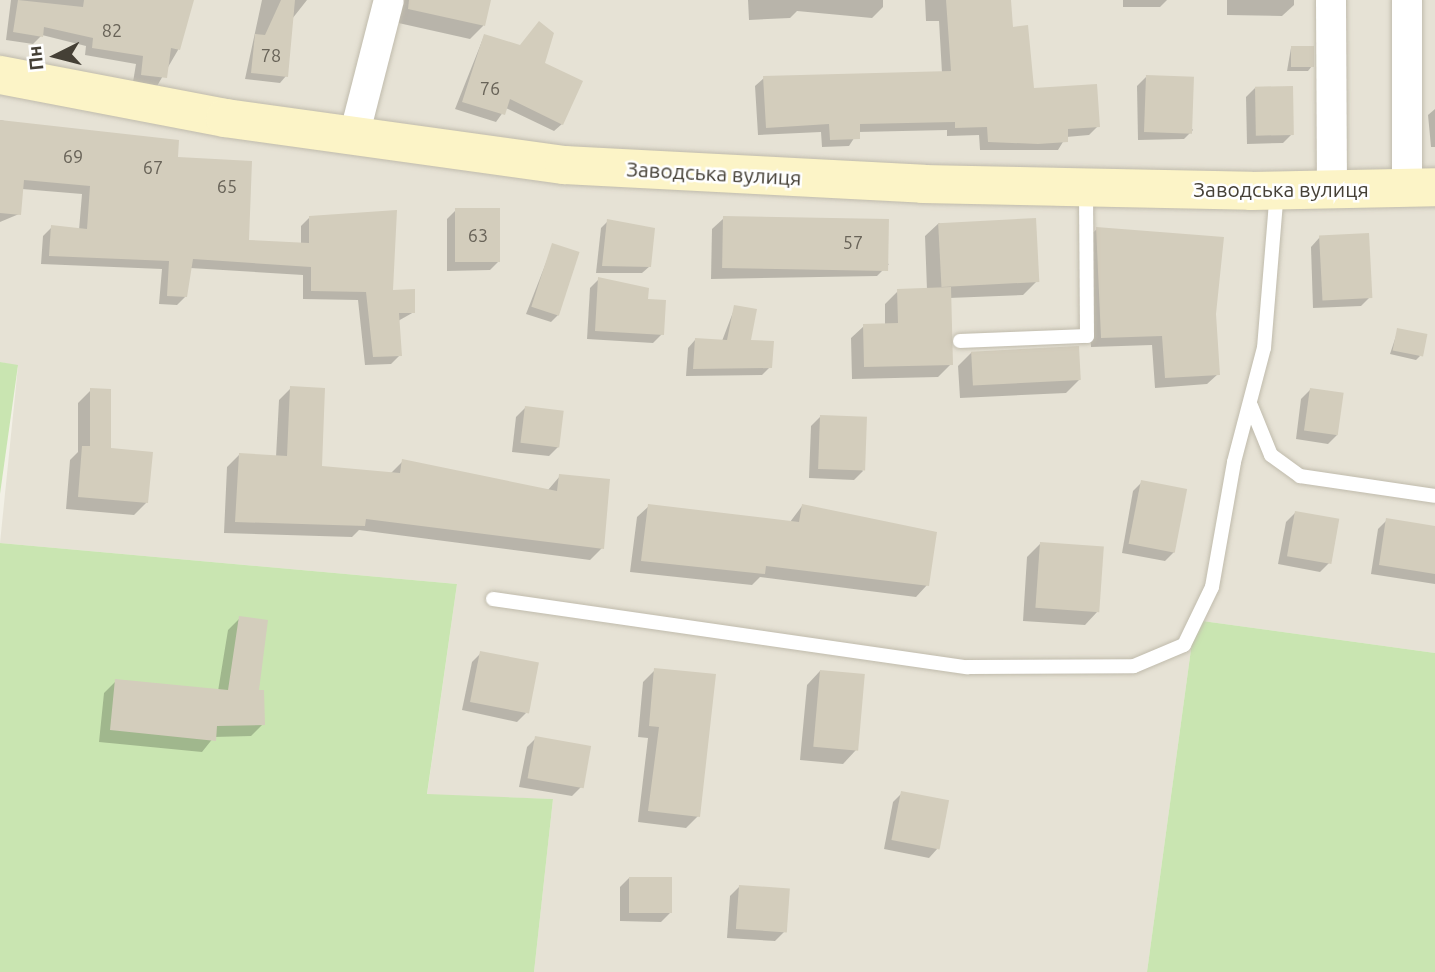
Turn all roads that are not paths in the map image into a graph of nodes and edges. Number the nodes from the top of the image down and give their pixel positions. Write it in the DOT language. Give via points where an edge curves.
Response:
graph roads {
  1 [pos="389,0"];
  2 [pos="1331,0"];
  3 [pos="1407,0"];
  4 [pos="0,75"];
  5 [pos="354,136"];
  6 [pos="1421,187"];
  7 [pos="1086,188"];
  8 [pos="1277,191"];
  9 [pos="1332,191"];
  10 [pos="960,341"];
  11 [pos="1252,388"];
  12 [pos="1435,496"];
  13 [pos="493,599"];
  1 -- 5 [label="street"];
  2 -- 9 [label="street"];
  3 -- 6 [label="street"];
  4 -- 5 [label="main road, Заводська вулиця"];
  5 -- 7 [label="main road, Заводська вулиця" via="564,165"];
  6 -- 9 [label="main road, Заводська вулиця"];
  7 -- 8 [label="main road, Заводська вулиця"];
  7 -- 10 [label="lane" via="1087,336"];
  8 -- 9 [label="main road, Заводська вулиця"];
  8 -- 11 [label="lane" via="1264,348"];
  11 -- 12 [label="lane" via="1255,428 1271,455 1300,476"];
  11 -- 13 [label="lane" via="1212,587 1184,645 1134,666 967,667"];
}
